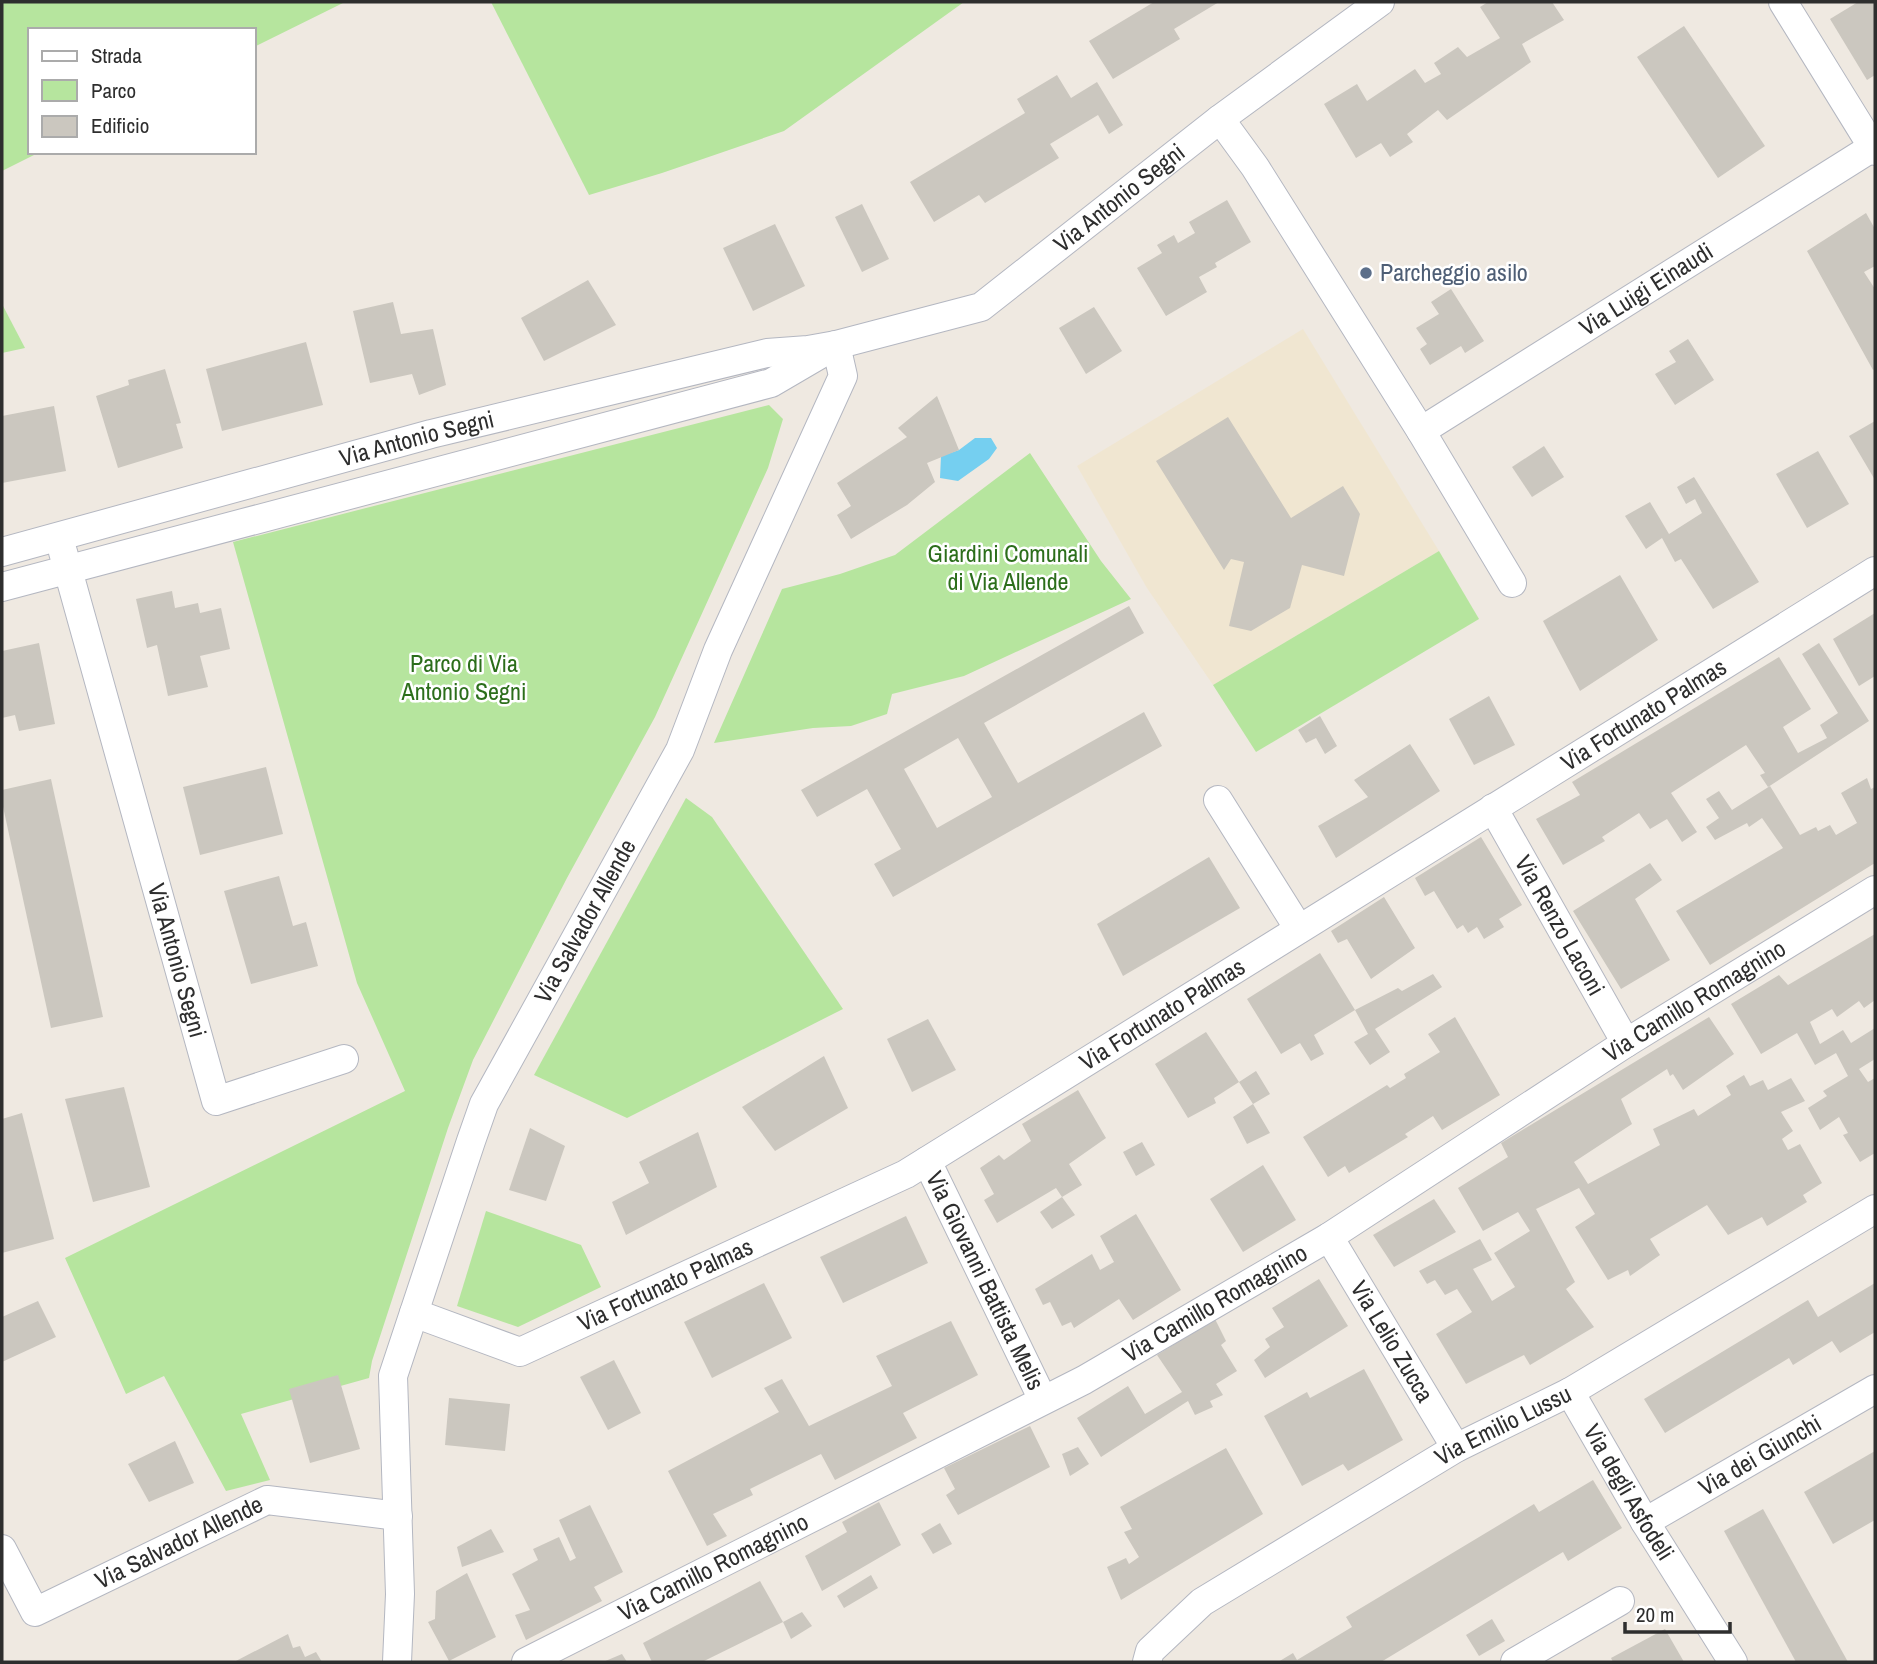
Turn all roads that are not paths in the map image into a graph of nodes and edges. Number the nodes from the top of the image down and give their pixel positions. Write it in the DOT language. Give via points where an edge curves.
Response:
graph roads {
  1 [pos="1380,2"];
  2 [pos="1783,2"];
  3 [pos="1220,119"];
  4 [pos="1874,149"];
  5 [pos="836,345"];
  6 [pos="1421,431"];
  7 [pos="59,536"];
  8 [pos="2,552"];
  9 [pos="67,570"];
  10 [pos="1875,571"];
  11 [pos="1512,583"];
  12 [pos="2,587"];
  13 [pos="1218,800"];
  14 [pos="1493,808"];
  15 [pos="1875,890"];
  16 [pos="1299,929"];
  17 [pos="1626,1043"];
  18 [pos="344,1059"];
  19 [pos="927,1161"];
  20 [pos="1875,1209"];
  21 [pos="1329,1237"];
  22 [pos="414,1313"];
  23 [pos="1875,1389"];
  24 [pos="1570,1392"];
  25 [pos="1043,1400"];
  26 [pos="1455,1448"];
  27 [pos="398,1516"];
  28 [pos="1645,1522"];
  29 [pos="2,1549"];
  30 [pos="1620,1601"];
  31 [pos="397,1662"];
  32 [pos="526,1662"];
  33 [pos="1147,1662"];
  34 [pos="1515,1662"];
  35 [pos="1733,1662"];
  1 -- 3 [label="street, Via Antonio Segni"];
  2 -- 4 [label="street"];
  3 -- 5 [label="street, Via Antonio Segni" via="981,307"];
  3 -- 6 [label="street"];
  4 -- 6 [label="street, Via Luigi Einaudi"];
  5 -- 7 [label="street, Via Antonio Segni" via="767,353 458,428"];
  5 -- 9 [label="street, Via Antonio Segni" via="771,383"];
  5 -- 22 [label="street, Via Salvador Allende" via="843,376 719,650 680,750 484,1104"];
  6 -- 11 [label="street"];
  7 -- 8 [label="street, Via Antonio Segni"];
  7 -- 9 [label="street"];
  9 -- 12 [label="street, Via Antonio Segni"];
  9 -- 18 [label="street, Via Antonio Segni" via="216,1101"];
  10 -- 14 [label="street, Via Fortunato Palmas"];
  13 -- 16 [label="street"];
  14 -- 16 [label="street, Via Fortunato Palmas"];
  14 -- 17 [label="street, Via Renzo Laconi"];
  15 -- 17 [label="street, Via Camillo Romagnino"];
  16 -- 19 [label="street, Via Fortunato Palmas"];
  17 -- 21 [label="street, Via Camillo Romagnino"];
  19 -- 22 [label="street, Via Fortunato Palmas" via="520,1352"];
  19 -- 25 [label="street, Via Giovanni Battista Melis"];
  20 -- 24 [label="street, Via Emilio Lussu"];
  21 -- 25 [label="street, Via Camillo Romagnino"];
  21 -- 26 [label="street, Via Lelio Zucca"];
  22 -- 27 [label="street, Via Salvador Allende" via="393,1376"];
  23 -- 28 [label="street, Via dei Giunchi"];
  24 -- 26 [label="street, Via Emilio Lussu"];
  24 -- 28 [label="street, Via degli Asfodeli"];
  25 -- 32 [label="street, Via Camillo Romagnino"];
  26 -- 33 [label="street, Via Emilio Lussu" via="1202,1602 1150,1651"];
  27 -- 29 [label="street, Via Salvador Allende" via="267,1500 35,1612"];
  27 -- 31 [label="street, Via Salvador Allende"];
  28 -- 35 [label="street, Via degli Asfodeli"];
  30 -- 34 [label="street"];
}
